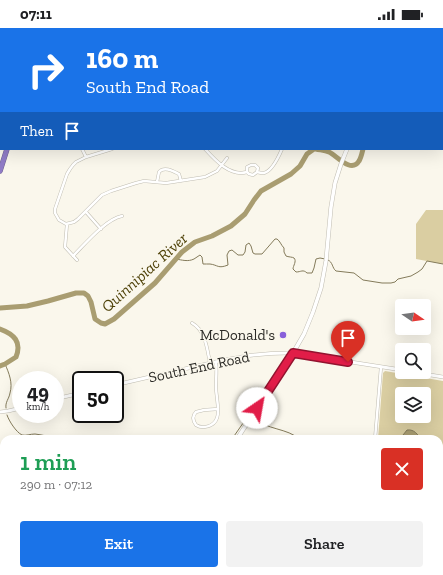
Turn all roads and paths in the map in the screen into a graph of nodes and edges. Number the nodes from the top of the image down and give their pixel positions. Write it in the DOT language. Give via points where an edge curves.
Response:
graph roads {
  1 [pos="8,150"];
  2 [pos="82,150"];
  3 [pos="109,150"];
  4 [pos="206,150"];
  5 [pos="281,150"];
  6 [pos="347,150"];
  7 [pos="86,157"];
  8 [pos="227,158"];
  9 [pos="222,165"];
  10 [pos="0,171"];
  11 [pos="247,172"];
  12 [pos="258,172"];
  13 [pos="181,181"];
  14 [pos="157,182"];
  15 [pos="86,212"];
  16 [pos="122,216"];
  17 [pos="67,224"];
  18 [pos="101,229"];
  19 [pos="73,256"];
  20 [pos="77,260"];
  21 [pos="192,323"];
  22 [pos="293,353"];
  23 [pos="216,362"];
  24 [pos="210,363"];
  25 [pos="380,367"];
  26 [pos="395,369"];
  27 [pos="431,375"];
  28 [pos="443,377"];
  29 [pos="124,383"];
  30 [pos="12,410"];
  31 [pos="218,410"];
  32 [pos="0,412"];
  33 [pos="240,435"];
  34 [pos="375,435"];
  1 -- 10 [label="highway"];
  2 -- 7 [label="street"];
  3 -- 7 [label="street"];
  4 -- 9 [label="street"];
  5 -- 12 [label="street" via="269,170 264,173"];
  6 -- 22 [label="main road" via="332,197 321,288 304,334"];
  7 -- 17 [label="street" via="70,169 57,204 57,217"];
  8 -- 9 [label="street"];
  9 -- 11 [label="street" via="232,172"];
  9 -- 13 [label="street" via="210,175"];
  11 -- 12 [label="street" via="251,175"];
  11 -- 12 [label="street" via="253,164 258,168"];
  13 -- 14 [label="street"];
  13 -- 14 [label="street" via="179,174 162,169"];
  14 -- 15 [label="street" via="144,181 111,191 102,195"];
  15 -- 17 [label="street" via="74,222"];
  15 -- 18 [label="street"];
  16 -- 18 [label="street" via="108,222"];
  17 -- 19 [label="street" via="65,246"];
  18 -- 19 [label="street"];
  19 -- 20 [label="street"];
  21 -- 24 [label="street" via="199,328 205,338"];
  22 -- 23 [label="street, South End Road" via="247,356"];
  22 -- 25 [label="street, South End Road"];
  22 -- 33 [label="main road"];
  23 -- 24 [label="street, South End Road"];
  23 -- 31 [label="street"];
  24 -- 29 [label="street, South End Road"];
  25 -- 26 [label="street, South End Road"];
  25 -- 34 [label="street"];
  27 -- 28 [label="street"];
  30 -- 32 [label="street"];
  31 -- 31 [label="street" via="213,424 204,427 196,425 196,412"];
}
